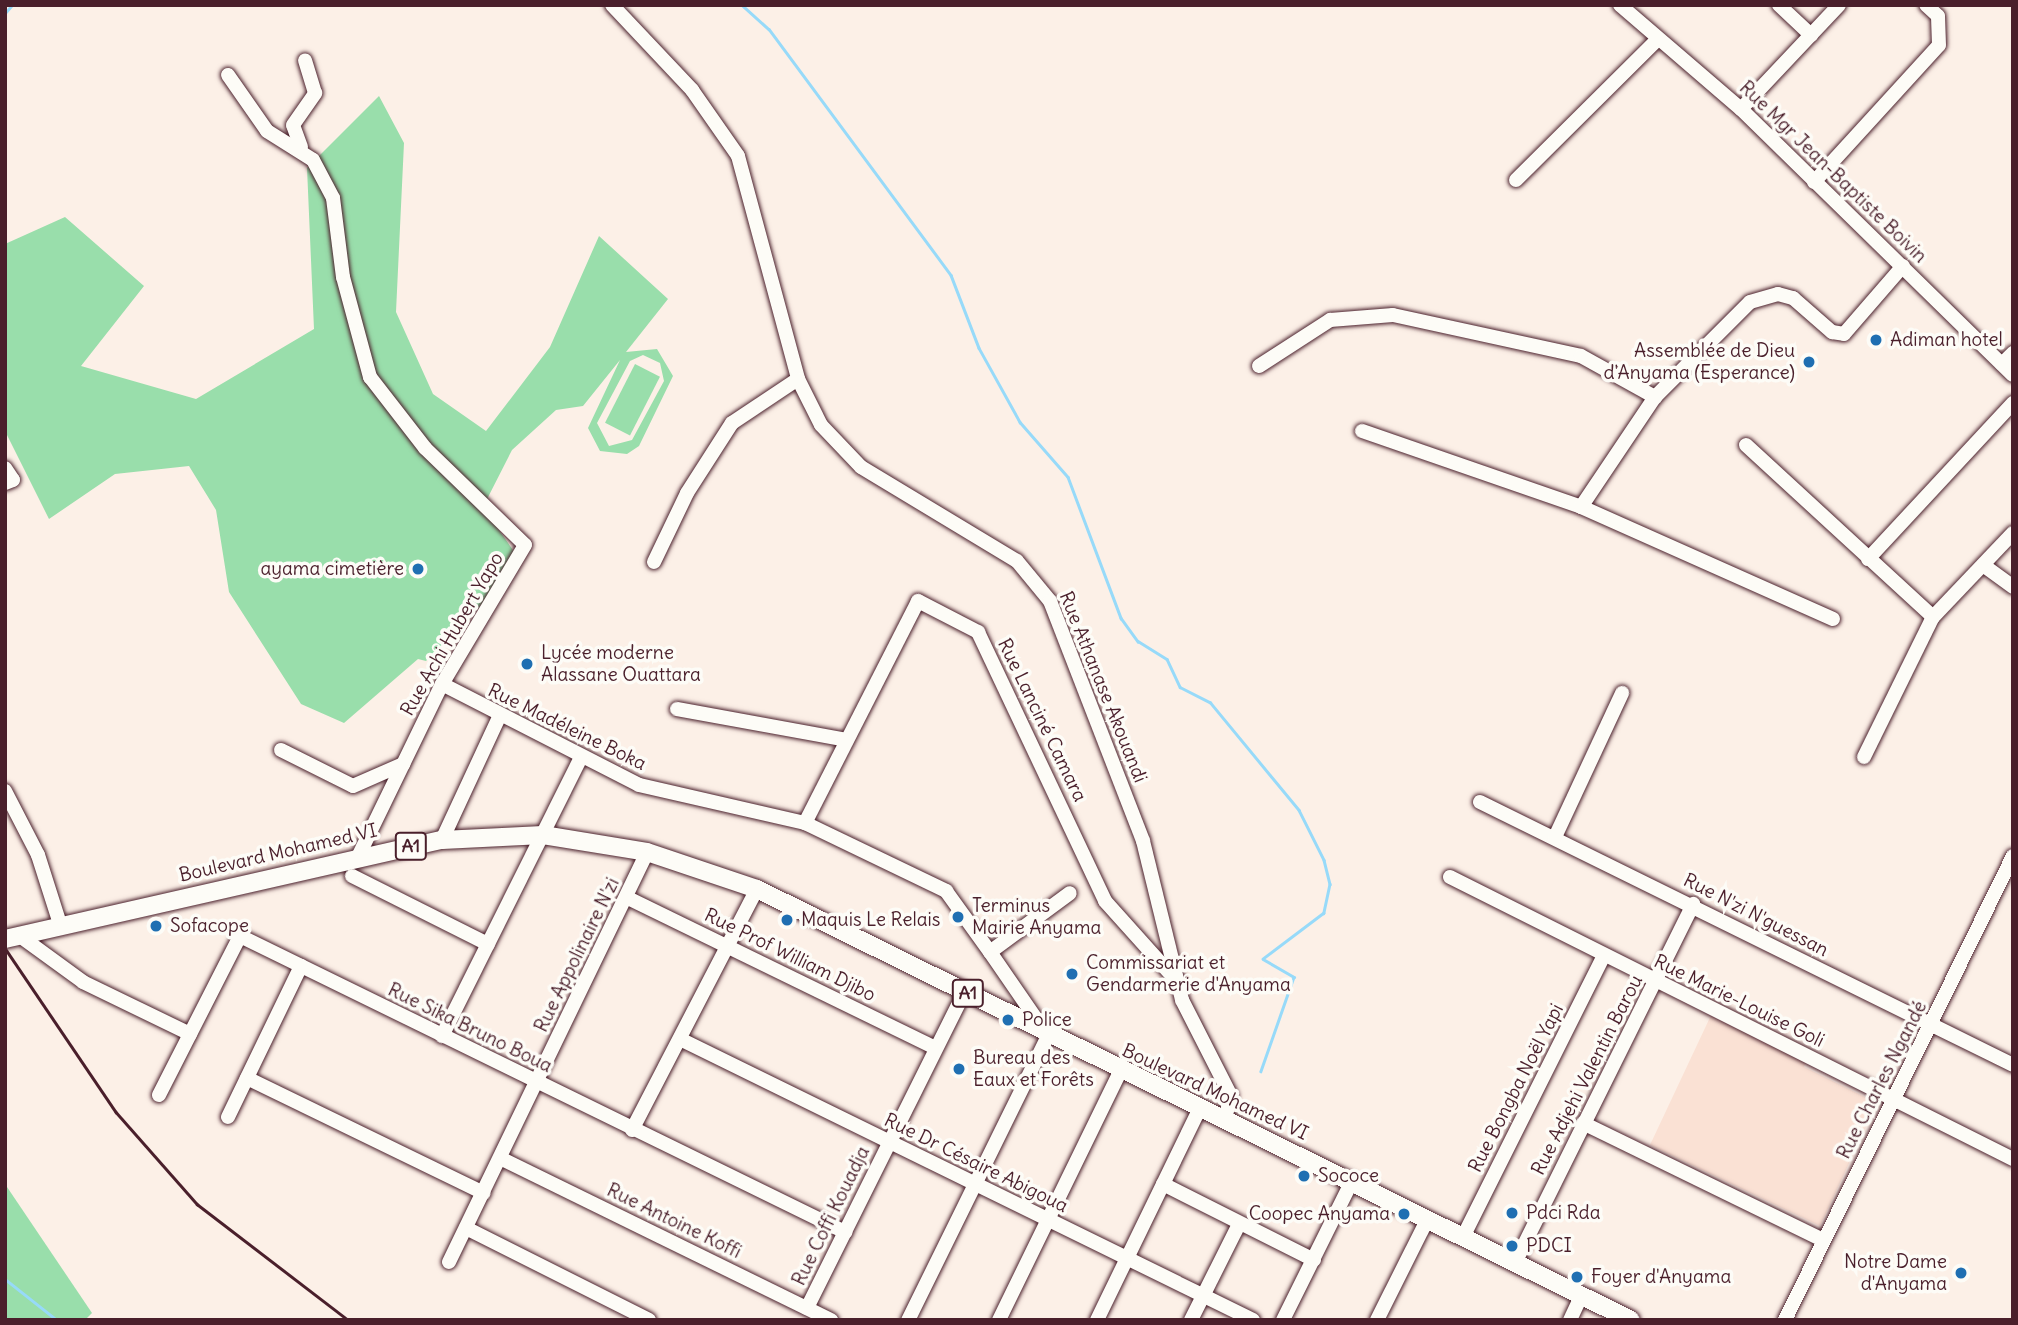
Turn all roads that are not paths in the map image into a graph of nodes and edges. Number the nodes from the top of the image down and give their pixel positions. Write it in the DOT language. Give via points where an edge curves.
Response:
graph roads {
  1 [pos="612,5"];
  2 [pos="1619,5"];
  3 [pos="1779,5"];
  4 [pos="1839,5"];
  5 [pos="1926,5"];
  6 [pos="1811,35"];
  7 [pos="1658,39"];
  8 [pos="305,60"];
  9 [pos="228,75"];
  10 [pos="1741,109"];
  11 [pos="301,147"];
  12 [pos="1516,180"];
  13 [pos="1814,182"];
  14 [pos="1903,266"];
  15 [pos="2013,353"];
  16 [pos="1259,366"];
  17 [pos="2007,370"];
  18 [pos="798,379"];
  19 [pos="1654,397"];
  20 [pos="2013,403"];
  21 [pos="1362,431"];
  22 [pos="1746,445"];
  23 [pos="5,468"];
  24 [pos="5,484"];
  25 [pos="1581,507"];
  26 [pos="2013,533"];
  27 [pos="1868,559"];
  28 [pos="654,562"];
  29 [pos="1983,565"];
  30 [pos="2013,587"];
  31 [pos="1933,617"];
  32 [pos="1833,620"];
  33 [pos="442,684"];
  34 [pos="1622,693"];
  35 [pos="677,709"];
  36 [pos="499,717"];
  37 [pos="842,739"];
  38 [pos="281,750"];
  39 [pos="581,757"];
  40 [pos="1864,757"];
  41 [pos="403,764"];
  42 [pos="5,791"];
  43 [pos="1480,802"];
  44 [pos="805,823"];
  45 [pos="543,835"];
  46 [pos="1555,837"];
  47 [pos="442,839"];
  48 [pos="647,852"];
  49 [pos="359,855"];
  50 [pos="2013,856"];
  51 [pos="352,876"];
  52 [pos="1450,877"];
  53 [pos="757,889"];
  54 [pos="1070,893"];
  55 [pos="628,898"];
  56 [pos="1693,904"];
  57 [pos="60,924"];
  58 [pos="13,938"];
  59 [pos="488,944"];
  60 [pos="728,946"];
  61 [pos="990,952"];
  62 [pos="1604,956"];
  63 [pos="301,966"];
  64 [pos="1177,981"];
  65 [pos="1655,982"];
  66 [pos="965,991"];
  67 [pos="1931,1025"];
  68 [pos="190,1034"];
  69 [pos="442,1036"];
  70 [pos="1048,1036"];
  71 [pos="682,1040"];
  72 [pos="935,1048"];
  73 [pos="2013,1066"];
  74 [pos="1121,1070"];
  75 [pos="247,1078"];
  76 [pos="537,1081"];
  77 [pos="159,1095"];
  78 [pos="1892,1100"];
  79 [pos="1200,1108"];
  80 [pos="228,1116"];
  81 [pos="1225,1118"];
  82 [pos="1583,1123"];
  83 [pos="632,1130"];
  84 [pos="889,1142"];
  85 [pos="500,1158"];
  86 [pos="2013,1159"];
  87 [pos="1352,1181"];
  88 [pos="1163,1184"];
  89 [pos="976,1186"];
  90 [pos="484,1193"];
  91 [pos="1047,1220"];
  92 [pos="1427,1220"];
  93 [pos="1239,1224"];
  94 [pos="466,1228"];
  95 [pos="845,1232"];
  96 [pos="1463,1237"];
  97 [pos="1823,1241"];
  98 [pos="1127,1258"];
  99 [pos="1314,1260"];
  100 [pos="449,1262"];
  101 [pos="1515,1263"];
  102 [pos="1203,1296"];
  103 [pos="1581,1296"];
  104 [pos="807,1308"];
  105 [pos="649,1320"];
  106 [pos="831,1320"];
  107 [pos="908,1320"];
  108 [pos="999,1320"];
  109 [pos="1097,1320"];
  110 [pos="1191,1320"];
  111 [pos="1253,1320"];
  112 [pos="1283,1320"];
  113 [pos="1377,1320"];
  114 [pos="1570,1320"];
  115 [pos="1631,1320"];
  116 [pos="1785,1320"];
  1 -- 18 [label="street, Rue Athanase Akouandi" via="692,90 738,156"];
  2 -- 7 [label="street, Rue Mgr Jean-Baptiste Boivin"];
  3 -- 6 [label="street"];
  4 -- 6 [label="street"];
  5 -- 13 [label="street" via="1938,16 1939,45"];
  6 -- 10 [label="street"];
  7 -- 10 [label="street, Rue Mgr Jean-Baptiste Boivin"];
  7 -- 12 [label="street"];
  8 -- 11 [label="street" via="315,93 293,125"];
  9 -- 11 [label="street" via="267,131"];
  10 -- 13 [label="street, Rue Mgr Jean-Baptiste Boivin"];
  11 -- 33 [label="street, Rue Achi Hubert Yapo" via="333,198 343,277 370,377 425,448 525,545"];
  13 -- 14 [label="street, Rue Mgr Jean-Baptiste Boivin"];
  14 -- 17 [label="street, Rue Mgr Jean-Baptiste Boivin"];
  14 -- 19 [label="street" via="1844,334 1832,332 1793,298 1778,294 1750,302"];
  15 -- 17 [label="street"];
  16 -- 19 [label="street" via="1330,320 1393,315 1581,356"];
  18 -- 28 [label="street" via="732,423 687,493"];
  18 -- 64 [label="street, Rue Athanase Akouandi" via="821,425 862,467 989,540 1043,591 1143,841"];
  19 -- 25 [label="street"];
  20 -- 27 [label="street"];
  21 -- 25 [label="street"];
  22 -- 27 [label="street"];
  23 -- 24 [label="street" via="13,480"];
  25 -- 32 [label="street"];
  26 -- 29 [label="street"];
  27 -- 31 [label="street"];
  29 -- 30 [label="street"];
  29 -- 31 [label="street"];
  31 -- 40 [label="street"];
  33 -- 36 [label="street, Rue Madéleine Boka"];
  33 -- 41 [label="street, Rue Achi Hubert Yapo"];
  34 -- 46 [label="street"];
  35 -- 37 [label="street"];
  36 -- 39 [label="street, Rue Madéleine Boka"];
  36 -- 47 [label="street"];
  37 -- 44 [label="street, Rue Lanciné Camara"];
  37 -- 64 [label="street, Rue Lanciné Camara" via="918,601 978,632 1105,901"];
  38 -- 41 [label="street" via="353,786"];
  39 -- 44 [label="street, Rue Madéleine Boka" via="639,785"];
  39 -- 45 [label="street"];
  41 -- 49 [label="street, Rue Achi Hubert Yapo"];
  42 -- 57 [label="street" via="38,855"];
  43 -- 46 [label="street, Rue N'zi N'guessan"];
  44 -- 61 [label="street, Rue Madéleine Boka" via="946,891"];
  45 -- 47 [label="main road, Boulevard Mohamed VI / A1"];
  45 -- 48 [label="main road, Boulevard Mohamed VI / A1"];
  45 -- 59 [label="street"];
  46 -- 56 [label="street, Rue N'zi N'guessan"];
  47 -- 49 [label="main road, Boulevard Mohamed VI / A1"];
  48 -- 53 [label="main road, Boulevard Mohamed VI / A1"];
  48 -- 55 [label="street, Rue Appolinaire N'zi"];
  49 -- 57 [label="main road, Boulevard Mohamed VI / A1"];
  50 -- 67 [label="street, Rue Charles Ngandé"];
  51 -- 59 [label="street"];
  52 -- 62 [label="street, Rue Marie-Louise Goli"];
  53 -- 60 [label="street"];
  53 -- 66 [label="main road, Boulevard Mohamed VI / A1"];
  54 -- 61 [label="street"];
  55 -- 60 [label="street, Rue Prof William Djibo"];
  55 -- 76 [label="street, Rue Appolinaire N'zi"];
  56 -- 65 [label="street, Rue Adjehi Valentin Barou"];
  56 -- 67 [label="street, Rue N'zi N'guessan"];
  57 -- 58 [label="main road, Boulevard Mohamed VI / A1"];
  58 -- 68 [label="street" via="83,982"];
  59 -- 69 [label="street"];
  60 -- 71 [label="street"];
  60 -- 72 [label="street, Rue Prof William Djibo"];
  61 -- 70 [label="street, Rue Madéleine Boka"];
  62 -- 65 [label="street, Rue Marie-Louise Goli"];
  62 -- 96 [label="street, Rue Bongba Noël Yapi"];
  63 -- 68 [label="street, Rue Sika Bruno Boua" via="240,936"];
  63 -- 69 [label="street, Rue Sika Bruno Boua"];
  63 -- 75 [label="street"];
  64 -- 81 [label="street, Rue Athanase Akouandi" via="1231,1096"];
  65 -- 78 [label="street, Rue Marie-Louise Goli"];
  65 -- 82 [label="street, Rue Adjehi Valentin Barou"];
  66 -- 70 [label="main road, Boulevard Mohamed VI / A1"];
  66 -- 72 [label="street, Rue Coffi Kouadja"];
  67 -- 73 [label="street, Rue N'zi N'guessan"];
  67 -- 78 [label="street, Rue Charles Ngandé"];
  68 -- 77 [label="street, Rue Sika Bruno Boua"];
  69 -- 76 [label="street, Rue Sika Bruno Boua"];
  70 -- 74 [label="main road, Boulevard Mohamed VI / A1"];
  70 -- 89 [label="street"];
  71 -- 83 [label="street"];
  71 -- 84 [label="street, Rue Dr Césaire Abigoua"];
  72 -- 84 [label="street, Rue Coffi Kouadja"];
  74 -- 79 [label="main road, Boulevard Mohamed VI / A1"];
  74 -- 91 [label="street"];
  75 -- 80 [label="street"];
  75 -- 90 [label="street"];
  76 -- 83 [label="street, Rue Sika Bruno Boua"];
  76 -- 85 [label="street, Rue Appolinaire N'zi"];
  78 -- 86 [label="street, Rue Marie-Louise Goli"];
  78 -- 97 [label="street, Rue Charles Ngandé"];
  79 -- 81 [label="main road, Boulevard Mohamed VI / A1"];
  79 -- 88 [label="street"];
  81 -- 87 [label="main road, Boulevard Mohamed VI / A1"];
  82 -- 97 [label="street"];
  82 -- 101 [label="street, Rue Adjehi Valentin Barou"];
  83 -- 95 [label="street, Rue Sika Bruno Boua"];
  84 -- 89 [label="street, Rue Dr Césaire Abigoua"];
  84 -- 95 [label="street, Rue Coffi Kouadja"];
  85 -- 90 [label="street, Rue Appolinaire N'zi"];
  85 -- 104 [label="street, Rue Antoine Koffi"];
  87 -- 92 [label="main road, Boulevard Mohamed VI / A1"];
  87 -- 99 [label="street"];
  88 -- 93 [label="street"];
  88 -- 98 [label="street"];
  89 -- 91 [label="street, Rue Dr Césaire Abigoua"];
  89 -- 107 [label="street"];
  90 -- 94 [label="street, Rue Appolinaire N'zi"];
  91 -- 98 [label="street, Rue Dr Césaire Abigoua"];
  91 -- 108 [label="street"];
  92 -- 96 [label="main road, Boulevard Mohamed VI / A1"];
  92 -- 113 [label="street"];
  93 -- 99 [label="street"];
  93 -- 102 [label="street"];
  94 -- 100 [label="street, Rue Appolinaire N'zi"];
  94 -- 105 [label="street"];
  95 -- 104 [label="street, Rue Coffi Kouadja"];
  96 -- 101 [label="main road, Boulevard Mohamed VI / A1"];
  97 -- 116 [label="street, Rue Charles Ngandé"];
  98 -- 102 [label="street, Rue Dr Césaire Abigoua"];
  98 -- 109 [label="street"];
  99 -- 112 [label="street"];
  101 -- 103 [label="main road, Boulevard Mohamed VI / A1"];
  102 -- 110 [label="street"];
  102 -- 111 [label="street, Rue Dr Césaire Abigoua"];
  103 -- 114 [label="street"];
  103 -- 115 [label="main road, Boulevard Mohamed VI / A1"];
  104 -- 106 [label="street, Rue Antoine Koffi"];
}
